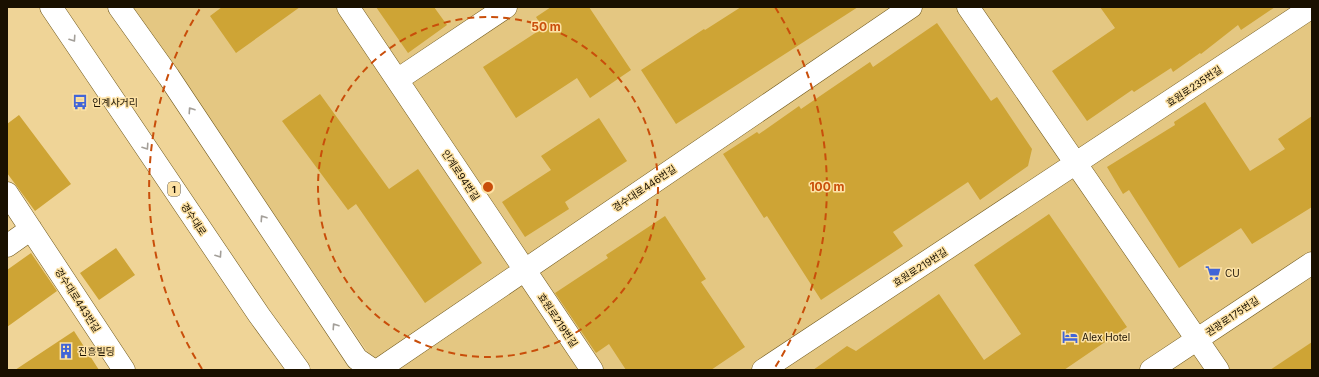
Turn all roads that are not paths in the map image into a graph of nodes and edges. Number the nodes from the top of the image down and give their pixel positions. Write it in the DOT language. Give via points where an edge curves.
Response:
graph roads {
  1 [pos="51,7"];
  2 [pos="119,7"];
  3 [pos="348,7"];
  4 [pos="506,7"];
  5 [pos="911,7"];
  6 [pos="968,7"];
  7 [pos="1312,7"];
  8 [pos="397,80"];
  9 [pos="1076,164"];
  10 [pos="7,193"];
  11 [pos="32,229"];
  12 [pos="7,246"];
  13 [pos="1312,263"];
  14 [pos="525,270"];
  15 [pos="1197,340"];
  16 [pos="363,366"];
  17 [pos="124,370"];
  18 [pos="299,370"];
  19 [pos="378,370"];
  20 [pos="592,370"];
  21 [pos="764,370"];
  22 [pos="1151,370"];
  23 [pos="1218,370"];
  1 -- 18 [label="street, 경수대로 / 1, one-way"];
  16 -- 2 [label="street, one-way" via="169,77"];
  3 -- 8 [label="street, 인계로94번길"];
  4 -- 8 [label="street"];
  5 -- 14 [label="street, 경수대로446번길"];
  6 -- 9 [label="street"];
  7 -- 9 [label="street, 효원로235번길"];
  8 -- 14 [label="street, 인계로94번길"];
  9 -- 15 [label="street"];
  9 -- 21 [label="street, 효원로219번길"];
  10 -- 11 [label="street, 경수대로443번길"];
  11 -- 12 [label="street"];
  11 -- 17 [label="street, 경수대로443번길"];
  13 -- 15 [label="street, 권광로175번길"];
  14 -- 19 [label="street, 경수대로446번길"];
  14 -- 20 [label="street, 효원로219번길"];
  15 -- 22 [label="street, 권광로175번길"];
  15 -- 23 [label="street"];
}
